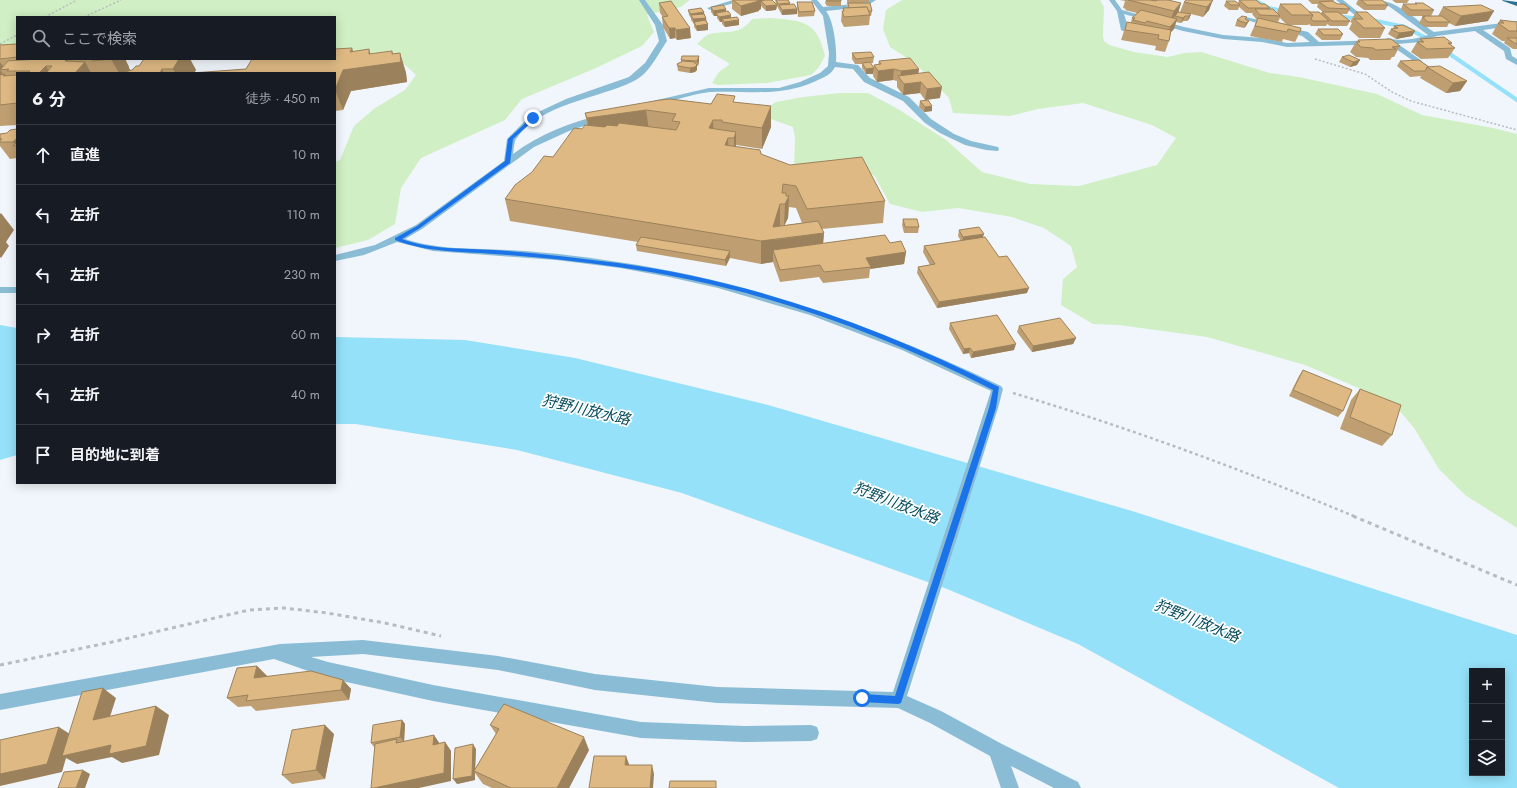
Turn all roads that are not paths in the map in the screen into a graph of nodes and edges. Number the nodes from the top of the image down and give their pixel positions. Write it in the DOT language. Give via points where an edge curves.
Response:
graph roads {
  1 [pos="642,0"];
  2 [pos="741,0"];
  3 [pos="814,0"];
  4 [pos="873,0"];
  5 [pos="1112,0"];
  6 [pos="1339,0"];
  7 [pos="1378,0"];
  8 [pos="1505,0"];
  9 [pos="1517,4"];
  10 [pos="710,8"];
  11 [pos="822,9"];
  12 [pos="1120,10"];
  13 [pos="1246,19"];
  14 [pos="1517,23"];
  15 [pos="1477,29"];
  16 [pos="1125,30"];
  17 [pos="1433,35"];
  18 [pos="1392,42"];
  19 [pos="1317,44"];
  20 [pos="1419,63"];
  21 [pos="1517,63"];
  22 [pos="832,64"];
  23 [pos="644,106"];
  24 [pos="614,114"];
  25 [pos="995,149"];
  26 [pos="508,162"];
  27 [pos="397,239"];
  28 [pos="336,258"];
  29 [pos="0,290"];
  30 [pos="16,290"];
  31 [pos="274,652"];
  32 [pos="898,700"];
  33 [pos="0,702"];
  34 [pos="811,733"];
  35 [pos="996,749"];
  36 [pos="1010,788"];
  37 [pos="1072,788"];
  1 -- 26 [label="street" via="659,25 663,41 648,64 632,80 569,101 533,118 511,139"];
  2 -- 10 [label="street"];
  3 -- 11 [label="street"];
  4 -- 11 [label="street" via="865,5"];
  5 -- 12 [label="street"];
  6 -- 18 [label="street"];
  7 -- 17 [label="street" via="1392,6"];
  8 -- 9 [label="highway"];
  11 -- 22 [label="street" via="826,16 833,53"];
  12 -- 16 [label="street"];
  12 -- 19 [label="street" via="1203,34 1287,45"];
  13 -- 19 [label="street" via="1304,34"];
  14 -- 15 [label="street"];
  15 -- 17 [label="street"];
  15 -- 21 [label="street" via="1507,50 1509,57"];
  17 -- 18 [label="street" via="1420,40"];
  18 -- 19 [label="street"];
  18 -- 20 [label="street"];
  22 -- 23 [label="street" via="829,71 823,75 792,87 761,91 709,90"];
  22 -- 25 [label="street" via="858,68 863,77 907,100 928,121 960,140 975,146"];
  24 -- 26 [label="street" via="551,134"];
  26 -- 27 [label="street" via="419,227"];
  27 -- 28 [label="street" via="360,253"];
  27 -- 32 [label="street" via="414,246 439,250 550,257 633,267 744,290 862,328 952,366 997,389"];
  29 -- 30 [label="street"];
  31 -- 32 [label="street" via="363,647 498,663 595,682 718,695"];
  31 -- 33 [label="street"];
  31 -- 34 [label="street" via="328,670 433,693 641,730 744,734"];
  32 -- 35 [label="street" via="951,724"];
  35 -- 36 [label="street"];
  35 -- 37 [label="street"];
}
